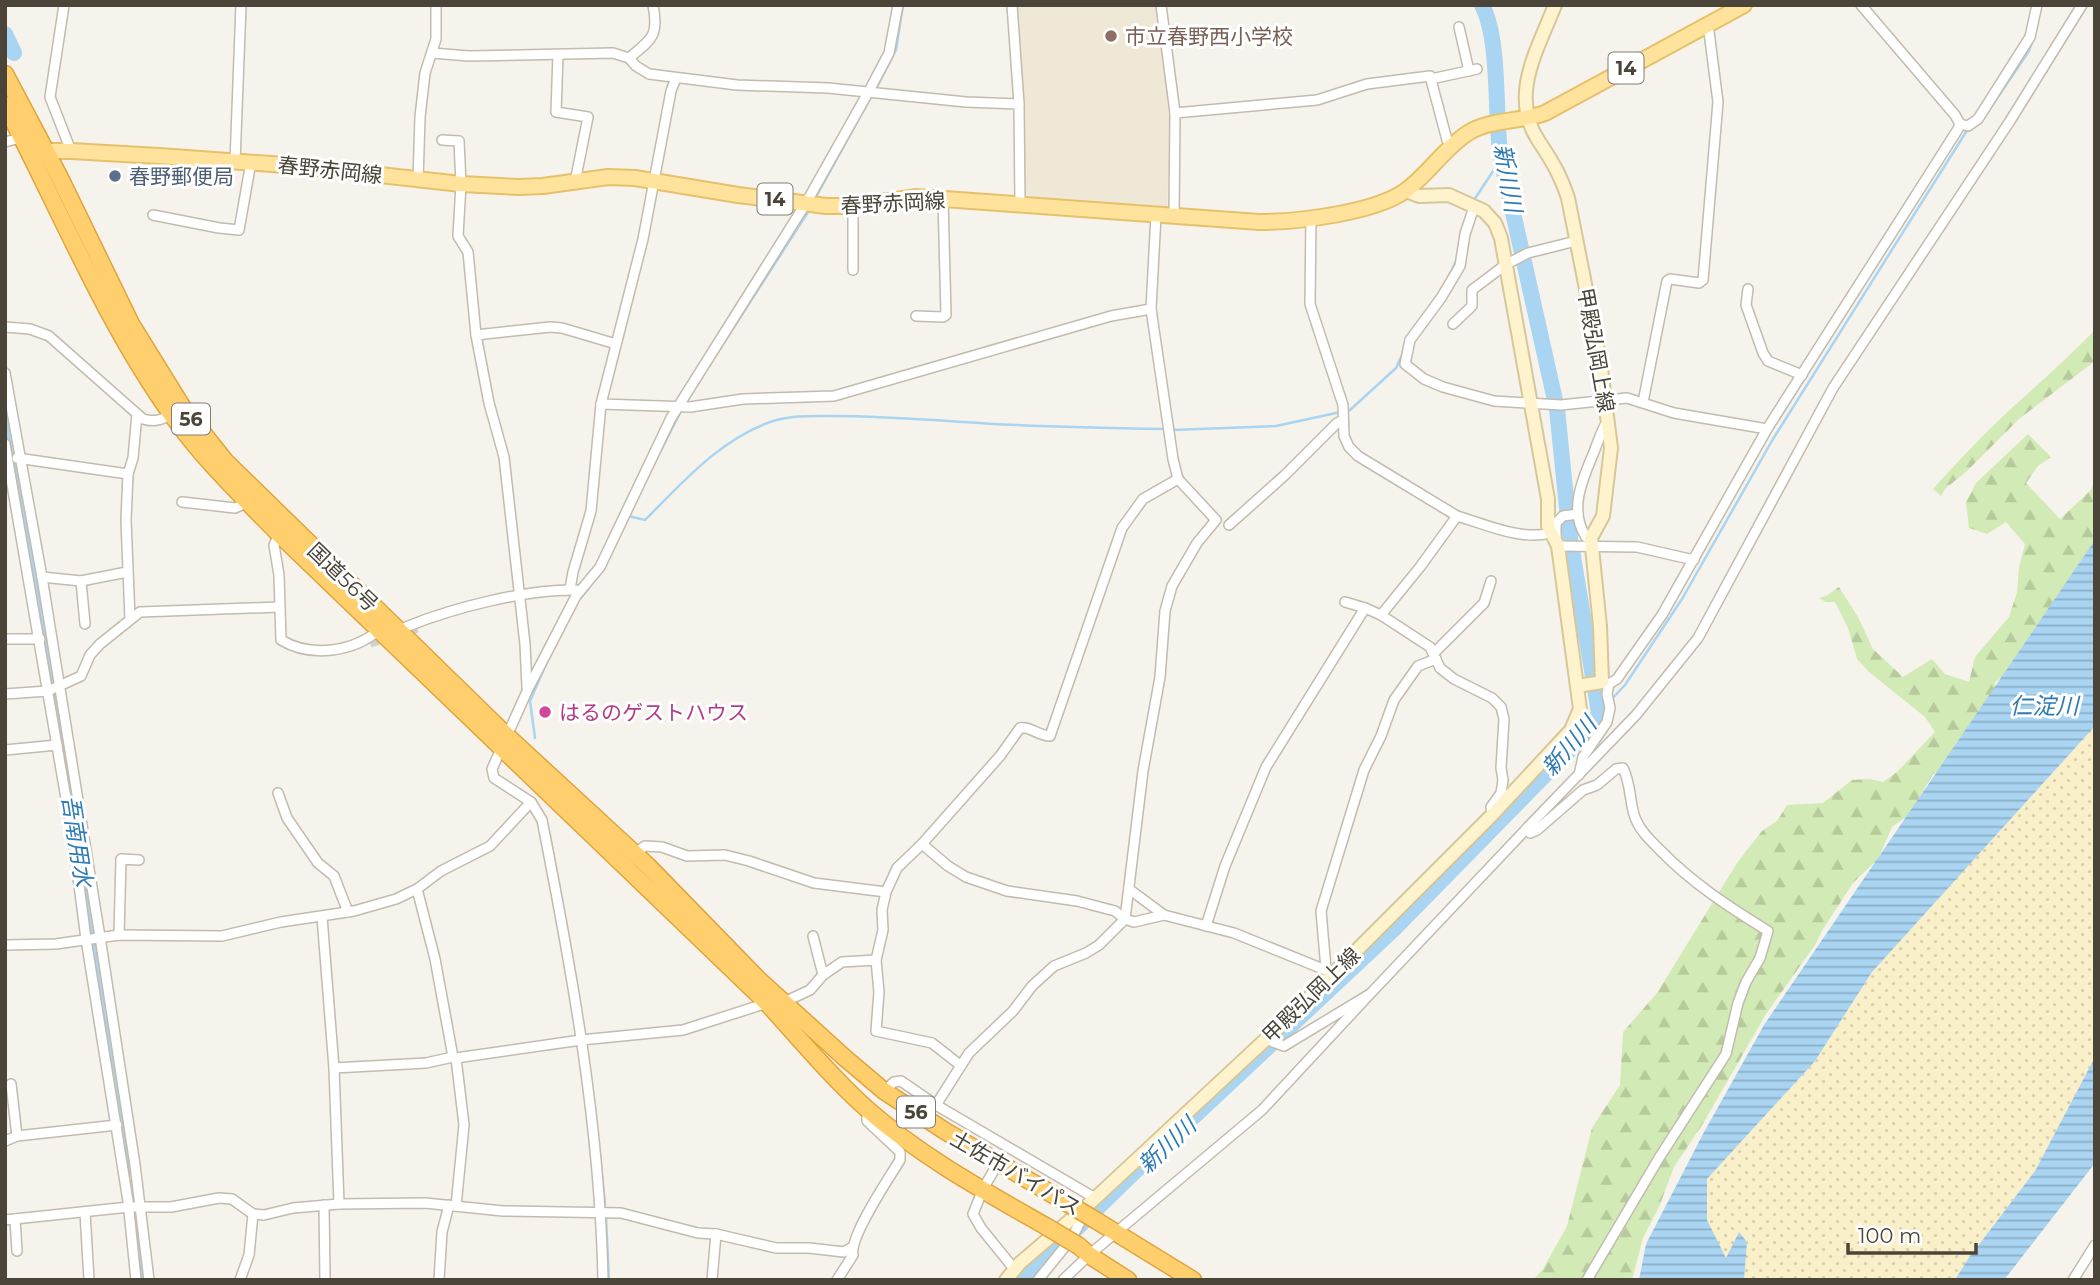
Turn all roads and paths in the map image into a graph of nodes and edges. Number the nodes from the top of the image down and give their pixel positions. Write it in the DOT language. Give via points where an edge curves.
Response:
graph roads {
  1 [pos="64,5"];
  2 [pos="241,5"];
  3 [pos="436,5"];
  4 [pos="653,5"];
  5 [pos="898,5"];
  6 [pos="1012,5"];
  7 [pos="1161,5"];
  8 [pos="1555,5"];
  9 [pos="1744,5"];
  10 [pos="1861,5"];
  11 [pos="2037,5"];
  12 [pos="2082,5"];
  13 [pos="1708,24"];
  14 [pos="1458,27"];
  15 [pos="432,53"];
  16 [pos="558,55"];
  17 [pos="629,58"];
  18 [pos="5,74"];
  19 [pos="676,78"];
  20 [pos="1431,79"];
  21 [pos="869,91"];
  22 [pos="1019,104"];
  23 [pos="5,105"];
  24 [pos="1175,113"];
  25 [pos="1529,118"];
  26 [pos="1960,124"];
  27 [pos="21,137"];
  28 [pos="442,140"];
  29 [pos="1452,145"];
  30 [pos="71,151"];
  31 [pos="39,154"];
  32 [pos="235,162"];
  33 [pos="251,162"];
  34 [pos="418,180"];
  35 [pos="654,181"];
  36 [pos="575,182"];
  37 [pos="461,184"];
  38 [pos="1406,191"];
  39 [pos="943,199"];
  40 [pos="806,203"];
  41 [pos="1020,205"];
  42 [pos="1471,205"];
  43 [pos="853,206"];
  44 [pos="153,215"];
  45 [pos="1156,215"];
  46 [pos="1174,216"];
  47 [pos="1311,218"];
  48 [pos="1576,241"];
  49 [pos="1505,265"];
  50 [pos="853,270"];
  51 [pos="1748,289"];
  52 [pos="1151,309"];
  53 [pos="916,316"];
  54 [pos="1453,324"];
  55 [pos="5,327"];
  56 [pos="476,335"];
  57 [pos="616,344"];
  58 [pos="5,373"];
  59 [pos="1802,375"];
  60 [pos="1606,399"];
  61 [pos="1643,402"];
  62 [pos="1531,403"];
  63 [pos="601,404"];
  64 [pos="680,406"];
  65 [pos="177,412"];
  66 [pos="137,414"];
  67 [pos="1343,418"];
  68 [pos="1608,420"];
  69 [pos="1767,429"];
  70 [pos="5,444"];
  71 [pos="8,458"];
  72 [pos="20,458"];
  73 [pos="128,474"];
  74 [pos="1178,478"];
  75 [pos="182,502"];
  76 [pos="248,502"];
  77 [pos="1571,515"];
  78 [pos="1457,516"];
  79 [pos="1229,525"];
  80 [pos="279,534"];
  81 [pos="1562,542"];
  82 [pos="1592,542"];
  83 [pos="1694,560"];
  84 [pos="127,572"];
  85 [pos="42,577"];
  86 [pos="81,581"];
  87 [pos="1491,581"];
  88 [pos="570,589"];
  89 [pos="582,590"];
  90 [pos="520,596"];
  91 [pos="1345,602"];
  92 [pos="279,607"];
  93 [pos="1365,608"];
  94 [pos="450,612"];
  95 [pos="1381,615"];
  96 [pos="130,620"];
  97 [pos="85,624"];
  98 [pos="418,628"];
  99 [pos="401,633"];
  100 [pos="375,637"];
  101 [pos="5,639"];
  102 [pos="40,639"];
  103 [pos="341,649"];
  104 [pos="1435,656"];
  105 [pos="1606,683"];
  106 [pos="1577,686"];
  107 [pos="54,688"];
  108 [pos="528,689"];
  109 [pos="5,694"];
  110 [pos="504,741"];
  111 [pos="57,745"];
  112 [pos="5,750"];
  113 [pos="1578,776"];
  114 [pos="278,793"];
  115 [pos="531,802"];
  116 [pos="1492,815"];
  117 [pos="1529,826"];
  118 [pos="922,844"];
  119 [pos="635,853"];
  120 [pos="139,860"];
  121 [pos="417,889"];
  122 [pos="1129,889"];
  123 [pos="886,892"];
  124 [pos="348,912"];
  125 [pos="1164,915"];
  126 [pos="321,917"];
  127 [pos="1125,919"];
  128 [pos="1206,926"];
  129 [pos="119,935"];
  130 [pos="813,936"];
  131 [pos="93,937"];
  132 [pos="5,944"];
  133 [pos="876,960"];
  134 [pos="1329,972"];
  135 [pos="823,975"];
  136 [pos="1369,995"];
  137 [pos="775,1003"];
  138 [pos="1265,1039"];
  139 [pos="581,1040"];
  140 [pos="455,1057"];
  141 [pos="960,1065"];
  142 [pos="334,1068"];
  143 [pos="11,1084"];
  144 [pos="884,1090"];
  145 [pos="936,1105"];
  146 [pos="867,1109"];
  147 [pos="117,1125"];
  148 [pos="17,1136"];
  149 [pos="5,1141"];
  150 [pos="998,1163"];
  151 [pos="983,1189"];
  152 [pos="1092,1201"];
  153 [pos="339,1204"];
  154 [pos="324,1205"];
  155 [pos="453,1206"];
  156 [pos="135,1207"];
  157 [pos="601,1211"];
  158 [pos="85,1212"];
  159 [pos="253,1214"];
  160 [pos="10,1219"];
  161 [pos="716,1234"];
  162 [pos="1116,1234"];
  163 [pos="2095,1245"];
  164 [pos="851,1248"];
  165 [pos="17,1251"];
  166 [pos="1088,1254"];
  167 [pos="1015,1270"];
  168 [pos="325,1279"];
  169 [pos="89,1280"];
  170 [pos="136,1280"];
  171 [pos="149,1280"];
  172 [pos="240,1280"];
  173 [pos="439,1280"];
  174 [pos="603,1280"];
  175 [pos="712,1280"];
  176 [pos="837,1280"];
  177 [pos="1006,1280"];
  178 [pos="1038,1280"];
  179 [pos="1063,1280"];
  180 [pos="1128,1280"];
  181 [pos="1193,1280"];
  182 [pos="1587,1280"];
  183 [pos="2073,1280"];
  1 -- 30 [label="street" via="50,97"];
  2 -- 32 [label="street"];
  3 -- 15 [label="street"];
  4 -- 17 [label="street" via="655,33"];
  5 -- 21 [label="street" via="889,53"];
  6 -- 22 [label="street"];
  7 -- 24 [label="street"];
  8 -- 25 [label="main road, 甲殿弘岡上線" via="1525,87"];
  9 -- 13 [label="main road, 春野赤岡線 / 14"];
  10 -- 26 [label="street"];
  11 -- 26 [label="street" via="2031,37 2005,78 1978,119 1968,126"];
  12 -- 113 [label="street" via="1833,388 1698,638 1636,715"];
  13 -- 25 [label="main road, 春野赤岡線 / 14"];
  13 -- 61 [label="street" via="1718,102 1703,280 1667,282"];
  14 -- 20 [label="street" via="1473,70"];
  15 -- 16 [label="street"];
  15 -- 34 [label="street" via="425,73"];
  16 -- 17 [label="street" via="613,53"];
  16 -- 36 [label="street" via="556,112 588,117"];
  17 -- 19 [label="street" via="649,74"];
  18 -- 27 [label="highway, 国道56号 / 56"];
  19 -- 21 [label="street"];
  19 -- 35 [label="street"];
  20 -- 24 [label="street" via="1367,84 1317,100"];
  20 -- 29 [label="street"];
  21 -- 22 [label="street"];
  21 -- 40 [label="street"];
  22 -- 41 [label="street"];
  23 -- 27 [label="highway, 国道56号 / 56"];
  24 -- 46 [label="street"];
  25 -- 29 [label="main road, 春野赤岡線 / 14" via="1468,133"];
  25 -- 48 [label="main road, 甲殿弘岡上線" via="1561,177"];
  26 -- 59 [label="street"];
  27 -- 31 [label="highway, 国道56号 / 56"];
  28 -- 37 [label="street" via="459,141"];
  29 -- 38 [label="main road, 春野赤岡線 / 14"];
  30 -- 31 [label="main road, 春野赤岡線 / 14"];
  30 -- 32 [label="main road, 春野赤岡線 / 14"];
  31 -- 65 [label="highway, 国道56号 / 56"];
  32 -- 33 [label="main road, 春野赤岡線 / 14"];
  33 -- 34 [label="main road, 春野赤岡線 / 14"];
  33 -- 44 [label="street" via="239,230"];
  34 -- 37 [label="main road, 春野赤岡線 / 14"];
  35 -- 36 [label="main road, 春野赤岡線 / 14" via="608,177"];
  35 -- 40 [label="main road, 春野赤岡線 / 14"];
  35 -- 57 [label="street"];
  36 -- 37 [label="main road, 春野赤岡線 / 14" via="518,187"];
  37 -- 56 [label="street" via="458,236 468,252"];
  38 -- 42 [label="main road, 甲殿弘岡上線" via="1419,196 1449,195"];
  38 -- 47 [label="main road, 春野赤岡線 / 14" via="1385,202"];
  39 -- 41 [label="main road, 春野赤岡線 / 14"];
  39 -- 43 [label="main road, 春野赤岡線 / 14" via="917,197"];
  39 -- 53 [label="street" via="946,315"];
  40 -- 43 [label="main road, 春野赤岡線 / 14"];
  40 -- 64 [label="street"];
  41 -- 45 [label="main road, 春野赤岡線 / 14"];
  42 -- 49 [label="main road, 甲殿弘岡上線" via="1495,223"];
  42 -- 62 [label="street" via="1460,266 1410,340 1405,364 1424,379 1476,398"];
  43 -- 50 [label="street"];
  45 -- 46 [label="main road, 春野赤岡線 / 14"];
  45 -- 52 [label="street"];
  46 -- 47 [label="main road, 春野赤岡線 / 14" via="1259,222"];
  47 -- 67 [label="street" via="1310,304 1343,405"];
  48 -- 49 [label="street" via="1528,253"];
  48 -- 60 [label="main road, 甲殿弘岡上線"];
  49 -- 54 [label="street" via="1472,290 1472,306"];
  49 -- 62 [label="main road, 甲殿弘岡上線"];
  51 -- 59 [label="street" via="1746,305 1768,361"];
  52 -- 64 [label="street" via="1111,316 834,396"];
  52 -- 74 [label="street"];
  55 -- 66 [label="street" via="49,336"];
  56 -- 57 [label="street" via="550,327"];
  56 -- 90 [label="street" via="504,457"];
  57 -- 63 [label="street"];
  58 -- 72 [label="street"];
  59 -- 69 [label="street"];
  60 -- 61 [label="street"];
  60 -- 62 [label="street" via="1561,405"];
  60 -- 68 [label="main road, 甲殿弘岡上線"];
  61 -- 69 [label="street" via="1674,413"];
  62 -- 81 [label="main road, 甲殿弘岡上線" via="1548,499"];
  63 -- 64 [label="street"];
  63 -- 88 [label="street" via="591,511"];
  64 -- 89 [label="street" via="600,567"];
  65 -- 66 [label="street" via="151,422"];
  65 -- 76 [label="highway, 国道56号 / 56" via="214,468"];
  65 -- 99 [label="highway, 国道56号 / 56"];
  66 -- 73 [label="street"];
  67 -- 78 [label="street" via="1343,436 1358,456"];
  67 -- 79 [label="street"];
  68 -- 77 [label="street"];
  68 -- 82 [label="main road, 甲殿弘岡上線" via="1611,448 1605,503"];
  69 -- 83 [label="street"];
  70 -- 71 [label="street"];
  71 -- 72 [label="street"];
  71 -- 102 [label="street"];
  72 -- 73 [label="street"];
  72 -- 85 [label="street"];
  73 -- 84 [label="street"];
  74 -- 118 [label="street" via="1143,499 1122,528 1050,736 1020,728"];
  74 -- 122 [label="street" via="1216,520 1172,586 1165,611 1160,677"];
  75 -- 76 [label="street" via="235,508"];
  76 -- 80 [label="highway, 国道56号 / 56"];
  77 -- 81 [label="street" via="1556,523"];
  77 -- 82 [label="street"];
  78 -- 81 [label="street"];
  78 -- 95 [label="street"];
  80 -- 92 [label="street" via="274,545"];
  80 -- 100 [label="highway, 国道56号 / 56"];
  81 -- 82 [label="street"];
  81 -- 106 [label="main road, 甲殿弘岡上線"];
  82 -- 83 [label="street"];
  82 -- 105 [label="main road, 甲殿弘岡上線"];
  83 -- 105 [label="street" via="1617,678"];
  84 -- 86 [label="street"];
  84 -- 96 [label="street"];
  85 -- 86 [label="street"];
  85 -- 107 [label="street"];
  86 -- 97 [label="street"];
  87 -- 104 [label="street" via="1485,603"];
  88 -- 89 [label="street"];
  88 -- 90 [label="street"];
  89 -- 108 [label="street"];
  90 -- 94 [label="street"];
  90 -- 108 [label="street"];
  91 -- 93 [label="street"];
  92 -- 96 [label="street" via="139,612"];
  92 -- 103 [label="street" via="281,640 326,652"];
  93 -- 95 [label="street"];
  93 -- 128 [label="street" via="1266,767"];
  94 -- 98 [label="street" via="449,617"];
  94 -- 99 [label="street"];
  95 -- 104 [label="street" via="1430,647"];
  96 -- 107 [label="street" via="90,655 81,676"];
  99 -- 110 [label="highway, 国道56号 / 56"];
  100 -- 103 [label="street"];
  100 -- 103 [label="street"];
  100 -- 110 [label="highway, 国道56号 / 56"];
  101 -- 102 [label="street"];
  102 -- 107 [label="street"];
  104 -- 116 [label="street" via="1440,668 1454,680 1501,707 1503,780"];
  104 -- 134 [label="street" via="1418,666 1394,700 1364,771 1321,911"];
  105 -- 106 [label="main road"];
  105 -- 113 [label="street" via="1607,722 1583,758"];
  106 -- 116 [label="main road, 甲殿弘岡上線" via="1580,709 1571,730"];
  107 -- 109 [label="street"];
  107 -- 111 [label="street"];
  107 -- 131 [label="street"];
  108 -- 110 [label="street"];
  110 -- 115 [label="street" via="492,769 494,778"];
  110 -- 119 [label="highway, 国道56号 / 56"];
  110 -- 137 [label="highway, 国道56号 / 56"];
  111 -- 112 [label="street"];
  111 -- 131 [label="street"];
  113 -- 117 [label="street"];
  114 -- 124 [label="street" via="288,818 318,863 334,877"];
  115 -- 121 [label="street" via="490,846"];
  115 -- 139 [label="street" via="542,820"];
  116 -- 134 [label="main road, 甲殿弘岡上線"];
  117 -- 136 [label="street"];
  117 -- 182 [label="street" via="1530,833 1538,830 1583,790 1623,768 1635,819 1646,835 1685,876 1768,931 1738,1003 1726,1054"];
  118 -- 123 [label="street" via="897,868"];
  118 -- 127 [label="street" via="966,877 1007,891 1115,911"];
  119 -- 123 [label="street" via="645,846 687,856 725,855 814,883"];
  119 -- 137 [label="highway, 国道56号 / 56"];
  120 -- 129 [label="street" via="121,859"];
  121 -- 124 [label="street"];
  121 -- 140 [label="street"];
  122 -- 125 [label="street"];
  122 -- 127 [label="street"];
  123 -- 133 [label="street"];
  124 -- 126 [label="street"];
  125 -- 127 [label="street" via="1134,922"];
  125 -- 128 [label="street"];
  126 -- 129 [label="street" via="222,936"];
  126 -- 142 [label="street"];
  127 -- 141 [label="street" via="1099,945 1054,966"];
  128 -- 134 [label="street"];
  129 -- 131 [label="street"];
  130 -- 135 [label="street"];
  131 -- 132 [label="street" via="56,944"];
  131 -- 147 [label="street"];
  131 -- 156 [label="street"];
  133 -- 135 [label="street" via="842,962"];
  133 -- 141 [label="street" via="876,1031 932,1043"];
  134 -- 138 [label="main road, 甲殿弘岡上線"];
  135 -- 137 [label="street" via="810,990"];
  136 -- 138 [label="street" via="1284,1046"];
  136 -- 162 [label="street" via="1262,1110"];
  137 -- 139 [label="street" via="683,1030"];
  137 -- 144 [label="highway, 土佐市バイパス / 56"];
  137 -- 146 [label="highway, 土佐市バイパス / 56" via="830,1073"];
  138 -- 152 [label="main road, 甲殿弘岡上線"];
  139 -- 140 [label="street"];
  139 -- 157 [label="street"];
  140 -- 142 [label="street"];
  140 -- 155 [label="street" via="464,1125"];
  141 -- 145 [label="street"];
  142 -- 153 [label="street"];
  143 -- 148 [label="street"];
  144 -- 145 [label="street" via="901,1081"];
  144 -- 150 [label="highway, 土佐市バイパス / 56"];
  145 -- 152 [label="street"];
  146 -- 151 [label="highway, 土佐市バイパス / 56"];
  146 -- 164 [label="street" via="867,1121 900,1152 900,1160"];
  147 -- 148 [label="street"];
  147 -- 156 [label="street"];
  148 -- 149 [label="street"];
  150 -- 151 [label="street"];
  150 -- 162 [label="highway, 土佐市バイパス / 56, bridge"];
  151 -- 166 [label="highway, 土佐市バイパス / 56, bridge"];
  151 -- 167 [label="street" via="973,1214"];
  152 -- 167 [label="main road, 甲殿弘岡上線"];
  152 -- 178 [label="street" via="1072,1238"];
  153 -- 154 [label="street"];
  153 -- 155 [label="street"];
  154 -- 159 [label="street"];
  154 -- 168 [label="street"];
  155 -- 157 [label="street"];
  155 -- 173 [label="street" via="442,1232"];
  156 -- 158 [label="street"];
  156 -- 159 [label="street" via="219,1198 233,1199"];
  156 -- 170 [label="street"];
  156 -- 171 [label="street"];
  157 -- 161 [label="street"];
  157 -- 174 [label="street"];
  158 -- 160 [label="street"];
  158 -- 169 [label="street"];
  159 -- 172 [label="street" via="249,1255"];
  160 -- 165 [label="street"];
  161 -- 164 [label="street" via="776,1248 844,1252"];
  161 -- 175 [label="street"];
  162 -- 166 [label="street"];
  162 -- 181 [label="highway, 土佐市バイパス / 56"];
  163 -- 183 [label="street"];
  164 -- 176 [label="street" via="853,1255"];
  166 -- 179 [label="street"];
  166 -- 180 [label="highway, 土佐市バイパス / 56"];
  167 -- 177 [label="main road, 甲殿弘岡上線"];
}
